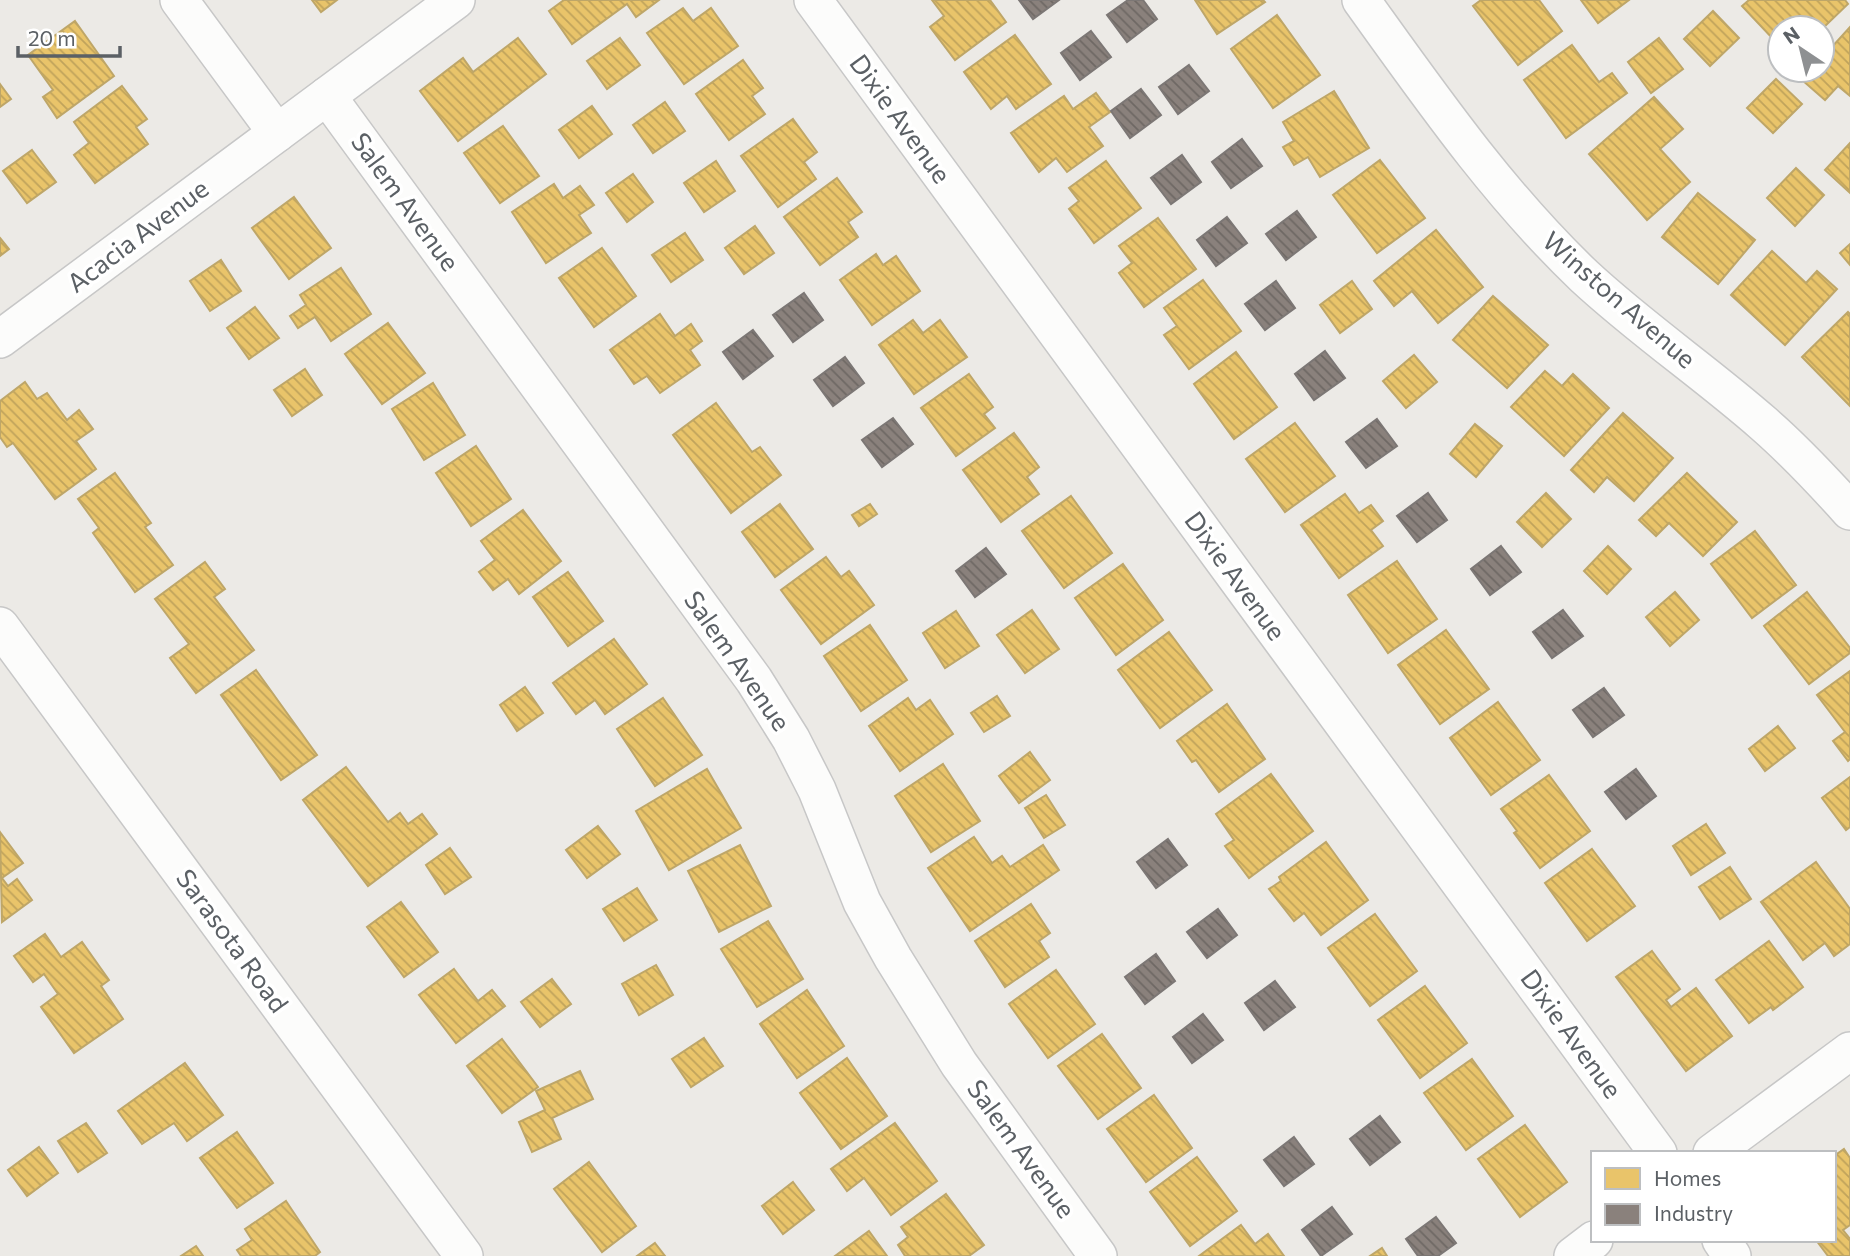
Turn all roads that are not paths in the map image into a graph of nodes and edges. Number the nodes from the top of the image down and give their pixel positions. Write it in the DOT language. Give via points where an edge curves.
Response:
graph roads {
  1 [pos="180,0"];
  2 [pos="456,0"];
  3 [pos="813,0"];
  4 [pos="1362,0"];
  5 [pos="327,96"];
  6 [pos="277,133"];
  7 [pos="0,339"];
  8 [pos="1850,511"];
  9 [pos="0,626"];
  10 [pos="1850,1051"];
  11 [pos="1657,1151"];
  12 [pos="1715,1151"];
  13 [pos="1591,1242"];
  14 [pos="464,1256"];
  15 [pos="1098,1256"];
  16 [pos="1573,1256"];
  1 -- 6 [label="street"];
  2 -- 5 [label="street"];
  3 -- 11 [label="street, Dixie Avenue"];
  4 -- 8 [label="street, Winston Avenue" via="1432,99 1536,227 1586,277 1765,425"];
  5 -- 6 [label="street, Acacia Avenue"];
  5 -- 15 [label="street, Salem Avenue" via="754,680 817,790 862,902 892,958 959,1064"];
  6 -- 7 [label="street, Acacia Avenue"];
  9 -- 14 [label="street, Sarasota Road"];
  10 -- 12 [label="street"];
  13 -- 16 [label="street"];
}
